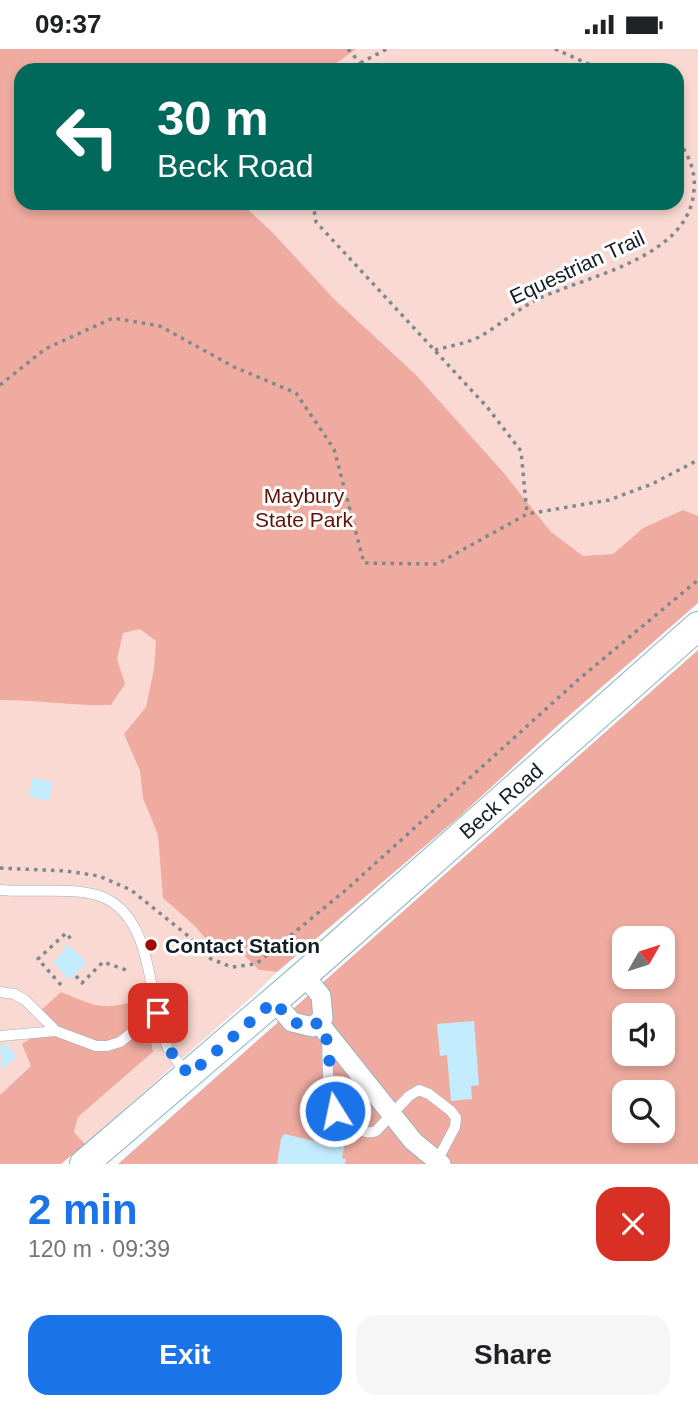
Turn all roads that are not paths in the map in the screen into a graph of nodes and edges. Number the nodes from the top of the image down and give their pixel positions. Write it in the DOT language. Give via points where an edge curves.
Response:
graph roads {
  1 [pos="698,626"];
  2 [pos="0,890"];
  3 [pos="304,975"];
  4 [pos="0,992"];
  5 [pos="274,1001"];
  6 [pos="158,1013"];
  7 [pos="323,1028"];
  8 [pos="56,1031"];
  9 [pos="0,1036"];
  10 [pos="189,1075"];
  11 [pos="392,1115"];
  12 [pos="438,1163"];
  13 [pos="84,1164"];
  1 -- 3 [label="main road, Beck Road"];
  2 -- 6 [label="lane" via="86,893 115,904 138,935"];
  3 -- 5 [label="main road, Beck Road"];
  3 -- 7 [label="street" via="321,996"];
  4 -- 8 [label="lane" via="25,1000"];
  5 -- 7 [label="street" via="292,1022"];
  5 -- 10 [label="main road, Beck Road"];
  6 -- 8 [label="lane" via="130,1036 107,1046 85,1044"];
  6 -- 10 [label="lane" via="167,1047"];
  7 -- 11 [label="street"];
  7 -- 11 [label="lane" via="332,1102 340,1118 369,1133"];
  8 -- 9 [label="lane"];
  10 -- 13 [label="main road, Beck Road"];
  11 -- 12 [label="street"];
  11 -- 12 [label="lane" via="419,1090 454,1114 454,1127"];
}
